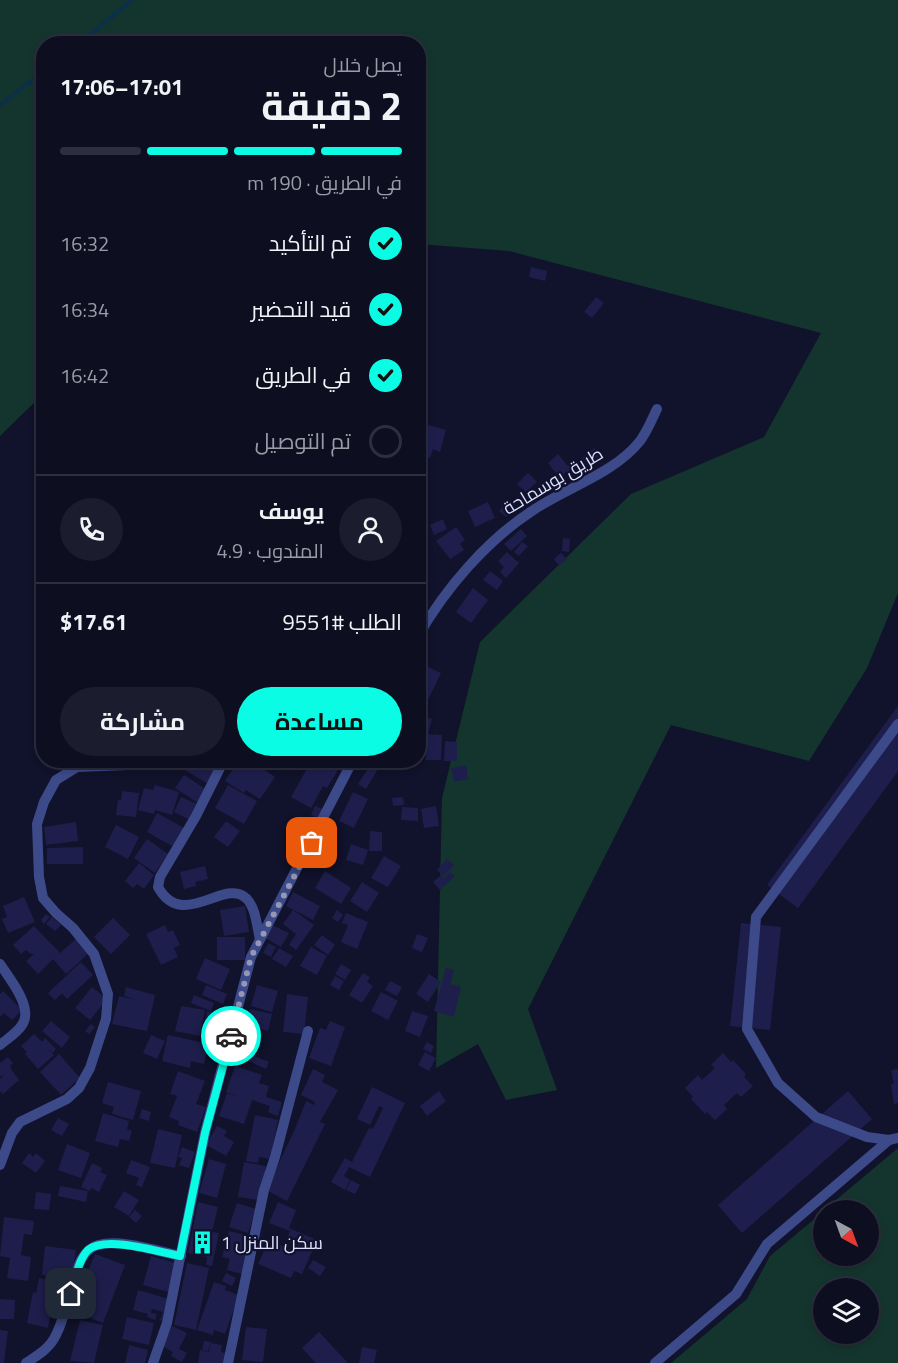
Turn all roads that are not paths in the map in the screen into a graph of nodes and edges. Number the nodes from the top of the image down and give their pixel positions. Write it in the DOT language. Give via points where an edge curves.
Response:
graph roads {
  1 [pos="657,409"];
  2 [pos="426,625"];
  3 [pos="898,724"];
  4 [pos="74,768"];
  5 [pos="220,768"];
  6 [pos="349,768"];
  7 [pos="260,939"];
  8 [pos="0,964"];
  9 [pos="308,1031"];
  10 [pos="0,1045"];
  11 [pos="894,1139"];
  12 [pos="0,1165"];
  13 [pos="180,1256"];
  14 [pos="26,1363"];
  15 [pos="153,1363"];
  16 [pos="228,1363"];
  17 [pos="655,1363"];
  1 -- 2 [label="street, طريق بوسماحة" via="640,441 618,461 533,509 503,531 463,573"];
  3 -- 11 [label="street" via="756,917 747,1029 778,1083 816,1118 867,1137"];
  4 -- 12 [label="street" via="56,780 44,802 37,824 39,877 43,898 94,954 108,994 106,1019 80,1088 67,1100 20,1122"];
  5 -- 7 [label="street" via="158,887 173,904 187,905 234,892 245,897 252,907"];
  6 -- 7 [label="street"];
  7 -- 13 [label="street" via="251,957 205,1133"];
  8 -- 10 [label="street" via="21,995 26,1014 23,1024"];
  9 -- 16 [label="street" via="264,1190"];
  11 -- 17 [label="street" via="767,1244 736,1294"];
  13 -- 14 [label="street" via="115,1243 88,1250 55,1337 43,1353"];
  13 -- 15 [label="street" via="167,1323"];
}
